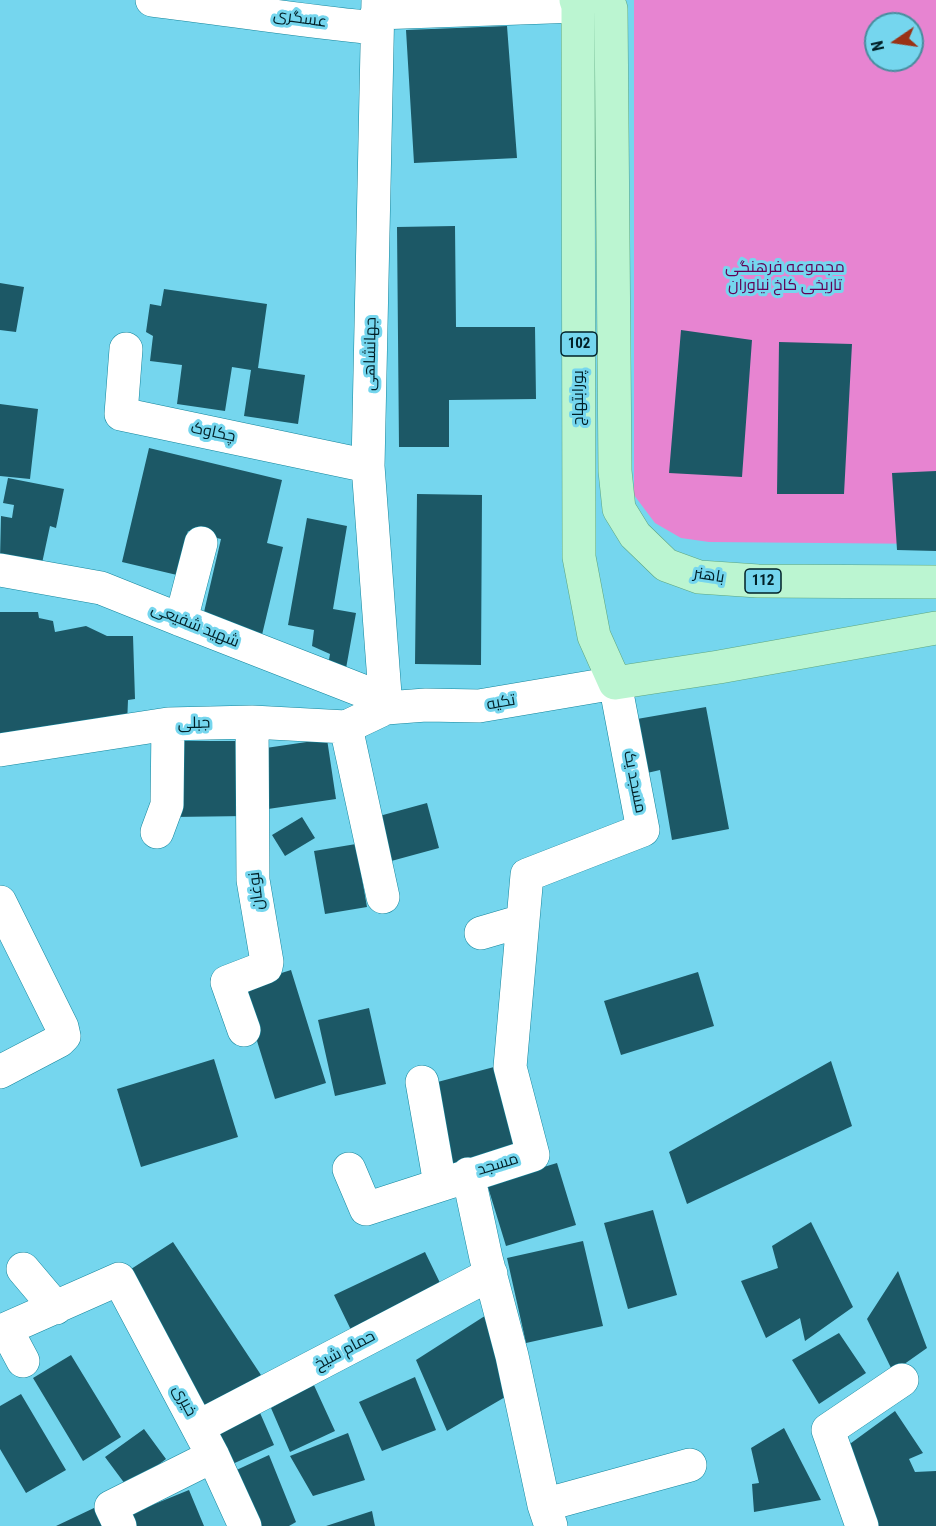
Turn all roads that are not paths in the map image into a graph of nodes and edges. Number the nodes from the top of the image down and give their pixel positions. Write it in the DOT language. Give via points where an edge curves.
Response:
graph roads {
  1 [pos="152,0"];
  2 [pos="587,2"];
  3 [pos="377,14"];
  4 [pos="126,350"];
  5 [pos="368,466"];
  6 [pos="619,509"];
  7 [pos="201,543"];
  8 [pos="0,570"];
  9 [pos="936,582"];
  10 [pos="181,620"];
  11 [pos="936,628"];
  12 [pos="615,683"];
  13 [pos="386,704"];
  14 [pos="252,722"];
  15 [pos="168,724"];
  16 [pos="346,727"];
  17 [pos="0,750"];
  18 [pos="157,831"];
  19 [pos="526,875"];
  20 [pos="383,897"];
  21 [pos="0,902"];
  22 [pos="522,921"];
  23 [pos="481,933"];
  24 [pos="244,1030"];
  25 [pos="0,1072"];
  26 [pos="422,1082"];
  27 [pos="349,1169"];
  28 [pos="454,1179"];
  29 [pos="23,1269"];
  30 [pos="491,1274"];
  31 [pos="56,1308"];
  32 [pos="23,1361"];
  33 [pos="902,1380"];
  34 [pos="198,1427"];
  35 [pos="213,1456"];
  36 [pos="690,1465"];
  37 [pos="548,1515"];
  38 [pos="120,1526"];
  39 [pos="245,1526"];
  40 [pos="862,1526"];
  1 -- 3 [label="street, عسگری" via="321,23"];
  2 -- 3 [label="street, عسگری"];
  2 -- 6 [label="main road, 102" via="611,9 615,471"];
  2 -- 12 [label="main road, پورابتهاج / 102" via="579,558 594,636"];
  3 -- 5 [label="street, جهانشاهی"];
  4 -- 5 [label="street, چکاوک" via="121,414"];
  5 -- 13 [label="street, جهانشاهی"];
  6 -- 9 [label="main road, باهنر / 112" via="635,535 666,565 699,577"];
  7 -- 10 [label="street"];
  8 -- 10 [label="street, شهید شفیعی" via="101,588"];
  10 -- 13 [label="street, شهید شفیعی"];
  11 -- 12 [label="main road"];
  12 -- 13 [label="street, تکیه" via="479,706"];
  12 -- 19 [label="street, مسجد یک" via="643,830"];
  13 -- 16 [label="street, جبلی"];
  14 -- 15 [label="street, جبلی"];
  14 -- 16 [label="street, جبلی"];
  14 -- 24 [label="street, نوغان" via="253,880 267,962 266,967 227,982"];
  15 -- 17 [label="street, جبلی"];
  15 -- 18 [label="street" via="167,805"];
  16 -- 20 [label="street"];
  19 -- 22 [label="street, مسجد"];
  21 -- 25 [label="street" via="64,1036"];
  22 -- 23 [label="street"];
  22 -- 28 [label="street, مسجد" via="510,1068 533,1155"];
  26 -- 28 [label="street"];
  27 -- 28 [label="street" via="366,1209"];
  28 -- 30 [label="street, مسجد"];
  29 -- 31 [label="street"];
  30 -- 34 [label="street, حمام شیخ"];
  30 -- 37 [label="street, مسجد"];
  31 -- 32 [label="street" via="6,1329"];
  31 -- 34 [label="street, خیری" via="119,1279"];
  33 -- 40 [label="street" via="828,1430"];
  34 -- 35 [label="street, خیری"];
  35 -- 38 [label="street" via="111,1507"];
  35 -- 39 [label="street, خیری"];
  36 -- 37 [label="street"];
}
